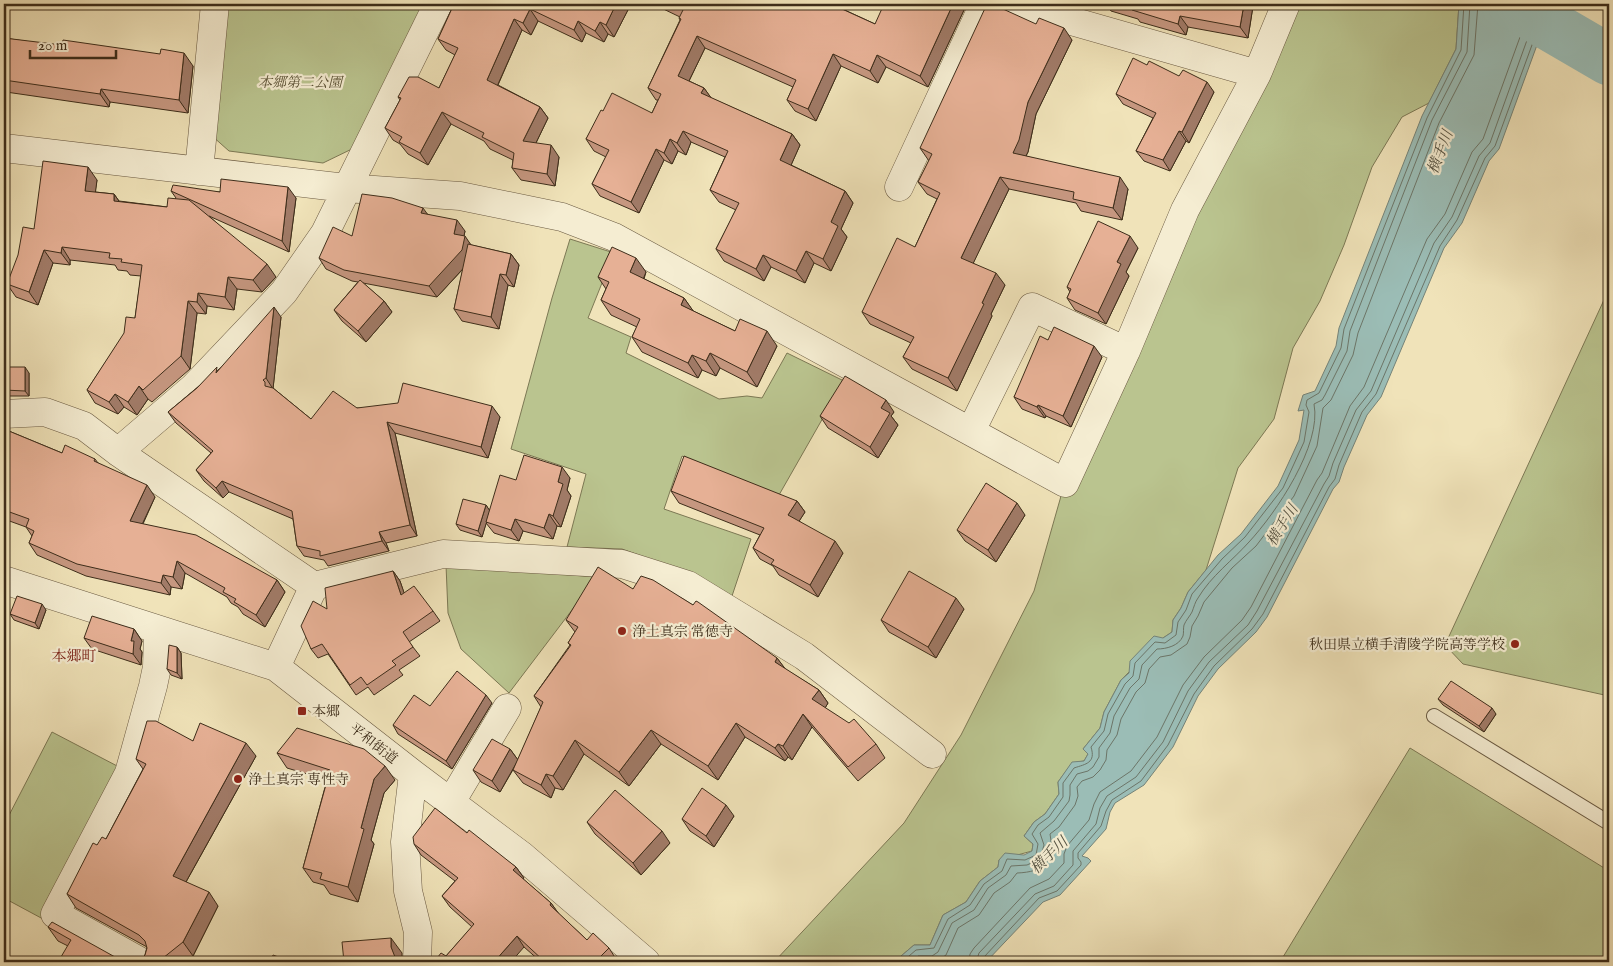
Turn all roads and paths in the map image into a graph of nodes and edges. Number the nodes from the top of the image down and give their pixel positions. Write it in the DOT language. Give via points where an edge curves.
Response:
graph roads {
  1 [pos="215,4"];
  2 [pos="438,4"];
  3 [pos="984,4"];
  4 [pos="1012,4"];
  5 [pos="1286,4"];
  6 [pos="1257,74"];
  7 [pos="4,148"];
  8 [pos="199,171"];
  9 [pos="899,186"];
  10 [pos="346,188"];
  11 [pos="1126,351"];
  12 [pos="4,414"];
  13 [pos="970,431"];
  14 [pos="118,452"];
  15 [pos="4,580"];
  16 [pos="314,586"];
  17 [pos="158,630"];
  18 [pos="276,667"];
  19 [pos="507,708"];
  20 [pos="1434,716"];
  21 [pos="932,754"];
  22 [pos="413,774"];
  23 [pos="451,802"];
  24 [pos="1609,823"];
  25 [pos="141,962"];
  26 [pos="417,962"];
  27 [pos="646,962"];
  1 -- 8 [label="street"];
  2 -- 10 [label="street"];
  3 -- 9 [label="street"];
  4 -- 6 [label="street"];
  5 -- 6 [label="street"];
  6 -- 11 [label="street" via="1185,210"];
  7 -- 8 [label="street"];
  8 -- 10 [label="street"];
  10 -- 13 [label="street" via="460,196 562,218 614,237"];
  10 -- 14 [label="street" via="325,233 284,292 194,386"];
  11 -- 13 [label="street" via="1032,307"];
  11 -- 13 [label="street" via="1065,482"];
  12 -- 14 [label="street" via="45,412 84,426"];
  14 -- 16 [label="street"];
  15 -- 17 [label="street, 平和街道"];
  16 -- 18 [label="street"];
  16 -- 21 [label="street" via="443,554 622,564 688,585 721,605 804,656"];
  17 -- 18 [label="street, 平和街道"];
  17 -- 25 [label="street" via="157,668 129,773 55,914"];
  18 -- 22 [label="street, 平和街道"];
  19 -- 23 [label="street"];
  20 -- 24 [label="lane"];
  22 -- 23 [label="street, 平和街道"];
  22 -- 26 [label="street" via="405,842 408,891 418,932"];
  23 -- 27 [label="street, 平和街道" via="521,855"];
}
